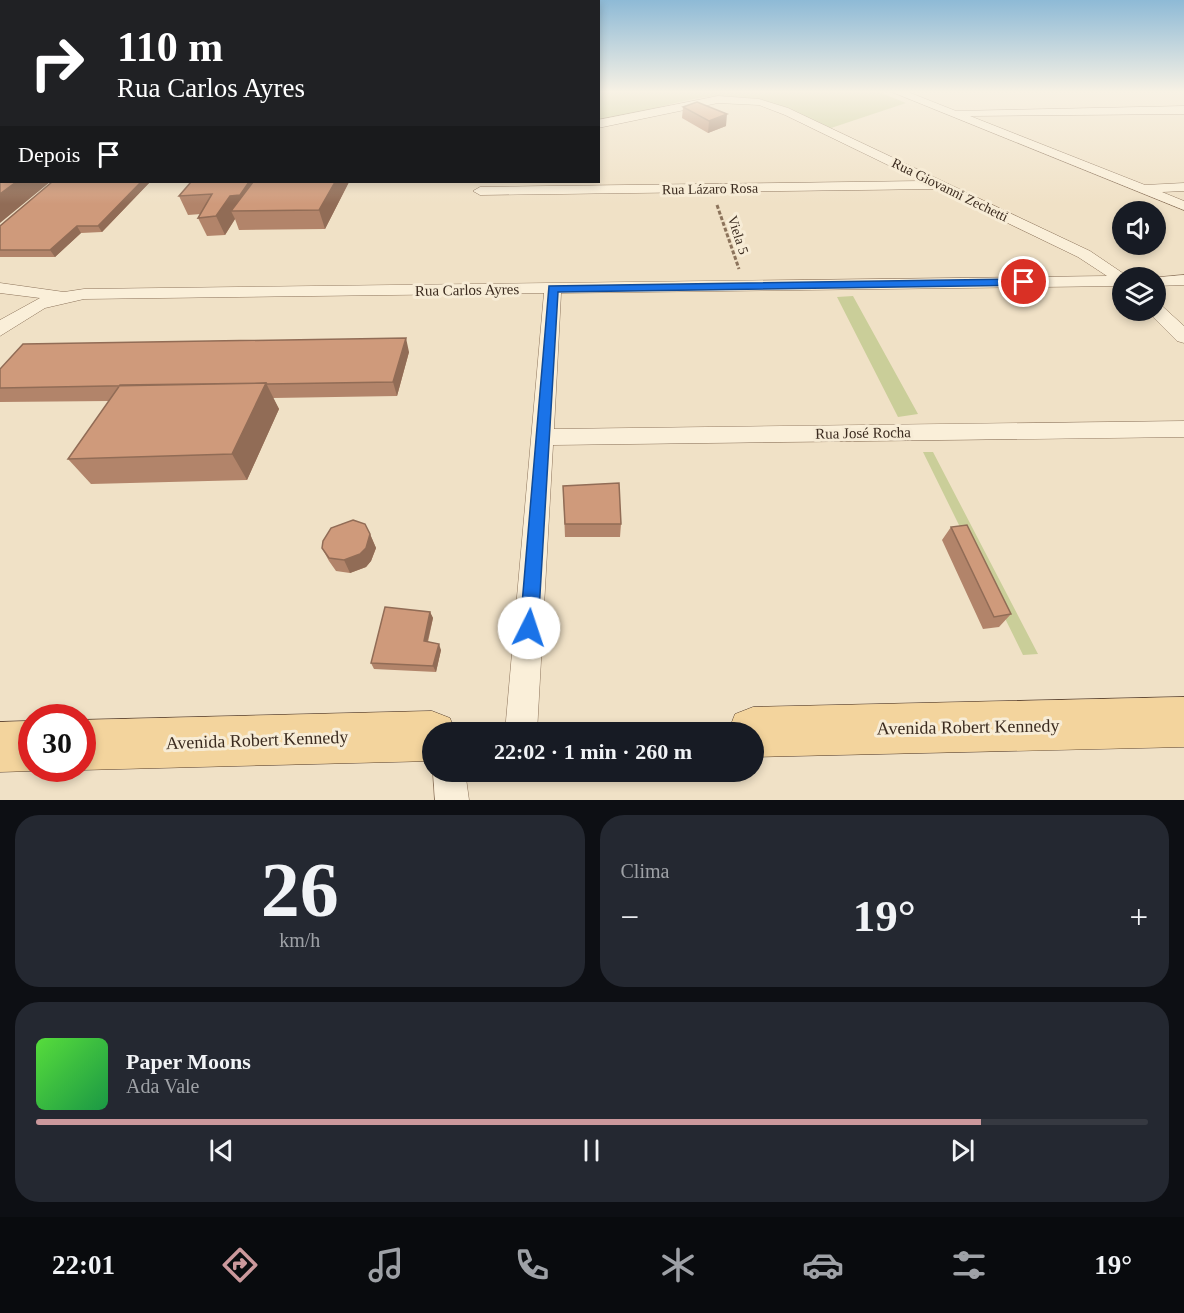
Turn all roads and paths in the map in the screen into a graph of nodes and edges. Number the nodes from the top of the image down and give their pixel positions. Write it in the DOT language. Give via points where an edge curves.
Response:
graph roads {
  1 [pos="824,129"];
  2 [pos="992,129"];
  3 [pos="940,185"];
  4 [pos="1140,188"];
  5 [pos="1184,188"];
  6 [pos="712,189"];
  7 [pos="480,191"];
  8 [pos="1184,206"];
  9 [pos="1112,273"];
  10 [pos="1112,280"];
  11 [pos="1184,280"];
  12 [pos="1166,281"];
  13 [pos="744,286"];
  14 [pos="0,288"];
  15 [pos="553,289"];
  16 [pos="64,296"];
  17 [pos="1166,320"];
  18 [pos="0,330"];
  19 [pos="1184,337"];
  20 [pos="1184,429"];
  21 [pos="542,437"];
  22 [pos="522,722"];
  23 [pos="1184,722"];
  24 [pos="764,732"];
  25 [pos="422,736"];
  26 [pos="96,745"];
  27 [pos="18,746"];
  28 [pos="0,747"];
  29 [pos="450,782"];
  30 [pos="452,800"];
  1 -- 3 [label="street, Rua Giovanni Zechetti"];
  2 -- 4 [label="street"];
  3 -- 6 [label="street, Rua Lázaro Rosa"];
  3 -- 9 [label="street, Rua Giovanni Zechetti" via="1084,254"];
  4 -- 5 [label="street"];
  4 -- 8 [label="street"];
  6 -- 7 [label="street, Rua Lázaro Rosa"];
  6 -- 13 [label="path, Viela 5"];
  10 -- 13 [label="street, Rua Carlos Ayres"];
  11 -- 12 [label="street"];
  13 -- 15 [label="street, Rua Carlos Ayres"];
  14 -- 16 [label="street"];
  15 -- 16 [label="street, Rua Carlos Ayres"];
  15 -- 21 [label="street"];
  16 -- 18 [label="street" via="29,308"];
  17 -- 19 [label="street"];
  20 -- 21 [label="street, Rua José Rocha"];
  21 -- 22 [label="street"];
  23 -- 24 [label="main road, Avenida Robert Kennedy"];
  25 -- 26 [label="main road, Avenida Robert Kennedy"];
  27 -- 28 [label="main road"];
  29 -- 30 [label="street"];
}
